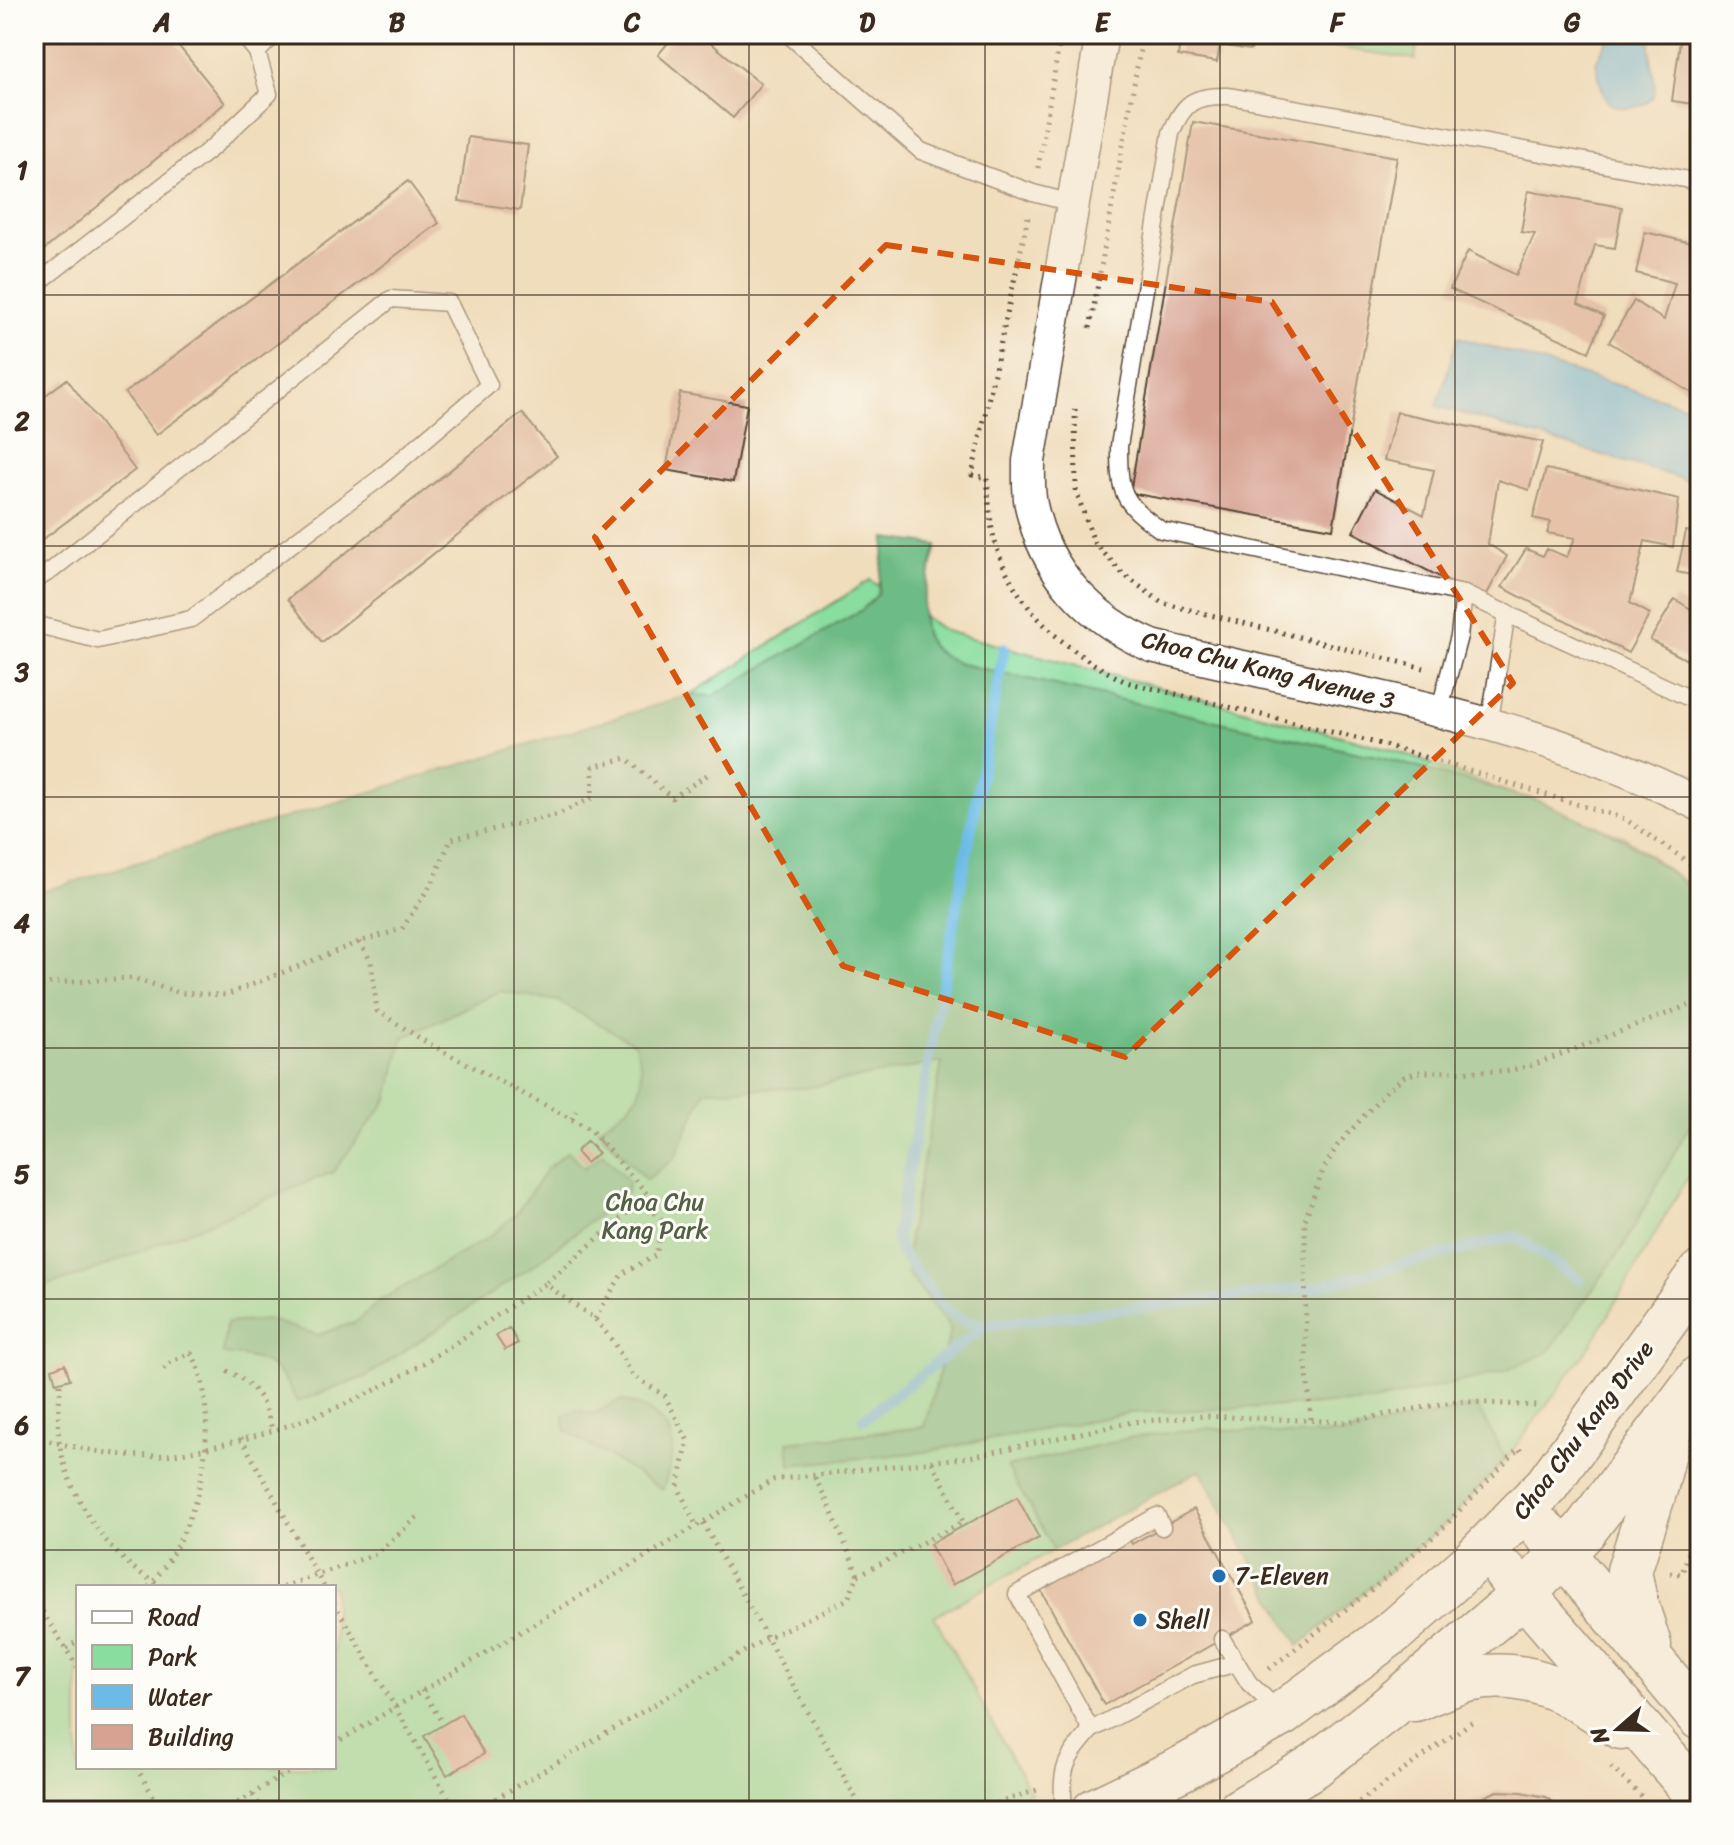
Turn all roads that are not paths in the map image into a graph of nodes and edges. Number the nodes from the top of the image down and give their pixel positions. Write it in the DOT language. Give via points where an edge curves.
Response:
graph roads {
  1 [pos="242,34"];
  2 [pos="275,34"];
  3 [pos="788,34"];
  4 [pos="1102,34"];
  5 [pos="257,52"];
  6 [pos="1700,182"];
  7 [pos="1072,203"];
  8 [pos="34,286"];
  9 [pos="34,581"];
  10 [pos="1464,594"];
  11 [pos="1507,612"];
  12 [pos="34,624"];
  13 [pos="1700,703"];
  14 [pos="1439,712"];
  15 [pos="1489,726"];
  16 [pos="1700,805"];
  17 [pos="1700,1273"];
  18 [pos="1700,1377"];
  19 [pos="1673,1413"];
  20 [pos="1526,1509"];
  21 [pos="1162,1527"];
  22 [pos="1486,1550"];
  23 [pos="1562,1553"];
  24 [pos="1524,1594"];
  25 [pos="1222,1639"];
  26 [pos="1237,1663"];
  27 [pos="1656,1667"];
  28 [pos="1386,1710"];
  29 [pos="1282,1714"];
  30 [pos="1700,1718"];
  31 [pos="1091,1730"];
  32 [pos="1666,1758"];
  33 [pos="1700,1798"];
  34 [pos="1264,1801"];
  35 [pos="1064,1811"];
  36 [pos="1094,1811"];
  1 -- 5 [label="lane"];
  2 -- 5 [label="lane"];
  3 -- 7 [label="lane" via="921,151"];
  4 -- 7 [label="street, Choa Chu Kang Avenue 3"];
  5 -- 8 [label="lane" via="269,94 213,147"];
  6 -- 10 [label="lane" via="1229,96 1209,95 1180,112 1171,133 1119,446 1119,480 1132,509 1161,530"];
  7 -- 14 [label="street, Choa Chu Kang Avenue 3" via="1029,461 1031,504 1056,571 1098,616 1152,646"];
  9 -- 12 [label="lane" via="391,299 449,303 489,385 380,478 191,619 98,640"];
  10 -- 11 [label="lane"];
  10 -- 14 [label="lane"];
  11 -- 13 [label="lane"];
  11 -- 15 [label="lane"];
  14 -- 15 [label="street, Choa Chu Kang Avenue 3"];
  15 -- 16 [label="street, Choa Chu Kang Avenue 3" via="1593,757"];
  17 -- 20 [label="main road, Choa Chu Kang Drive"];
  18 -- 19 [label="main road"];
  19 -- 23 [label="main road"];
  19 -- 27 [label="main road" via="1629,1571"];
  20 -- 22 [label="main road, Choa Chu Kang Drive"];
  20 -- 23 [label="main road"];
  21 -- 31 [label="lane" via="1157,1516 1017,1594"];
  22 -- 24 [label="main road"];
  22 -- 29 [label="main road, Choa Chu Kang Drive" via="1397,1629"];
  23 -- 24 [label="main road"];
  23 -- 27 [label="main road"];
  24 -- 28 [label="main road"];
  24 -- 32 [label="main road"];
  25 -- 26 [label="lane"];
  26 -- 29 [label="lane" via="1249,1683"];
  26 -- 31 [label="lane" via="1193,1675"];
  27 -- 30 [label="main road"];
  28 -- 32 [label="main road" via="1467,1680 1520,1676 1584,1702"];
  28 -- 34 [label="main road"];
  29 -- 36 [label="main road, Choa Chu Kang Drive"];
  31 -- 35 [label="lane" via="1069,1756 1061,1781"];
  32 -- 33 [label="main road"];
}
